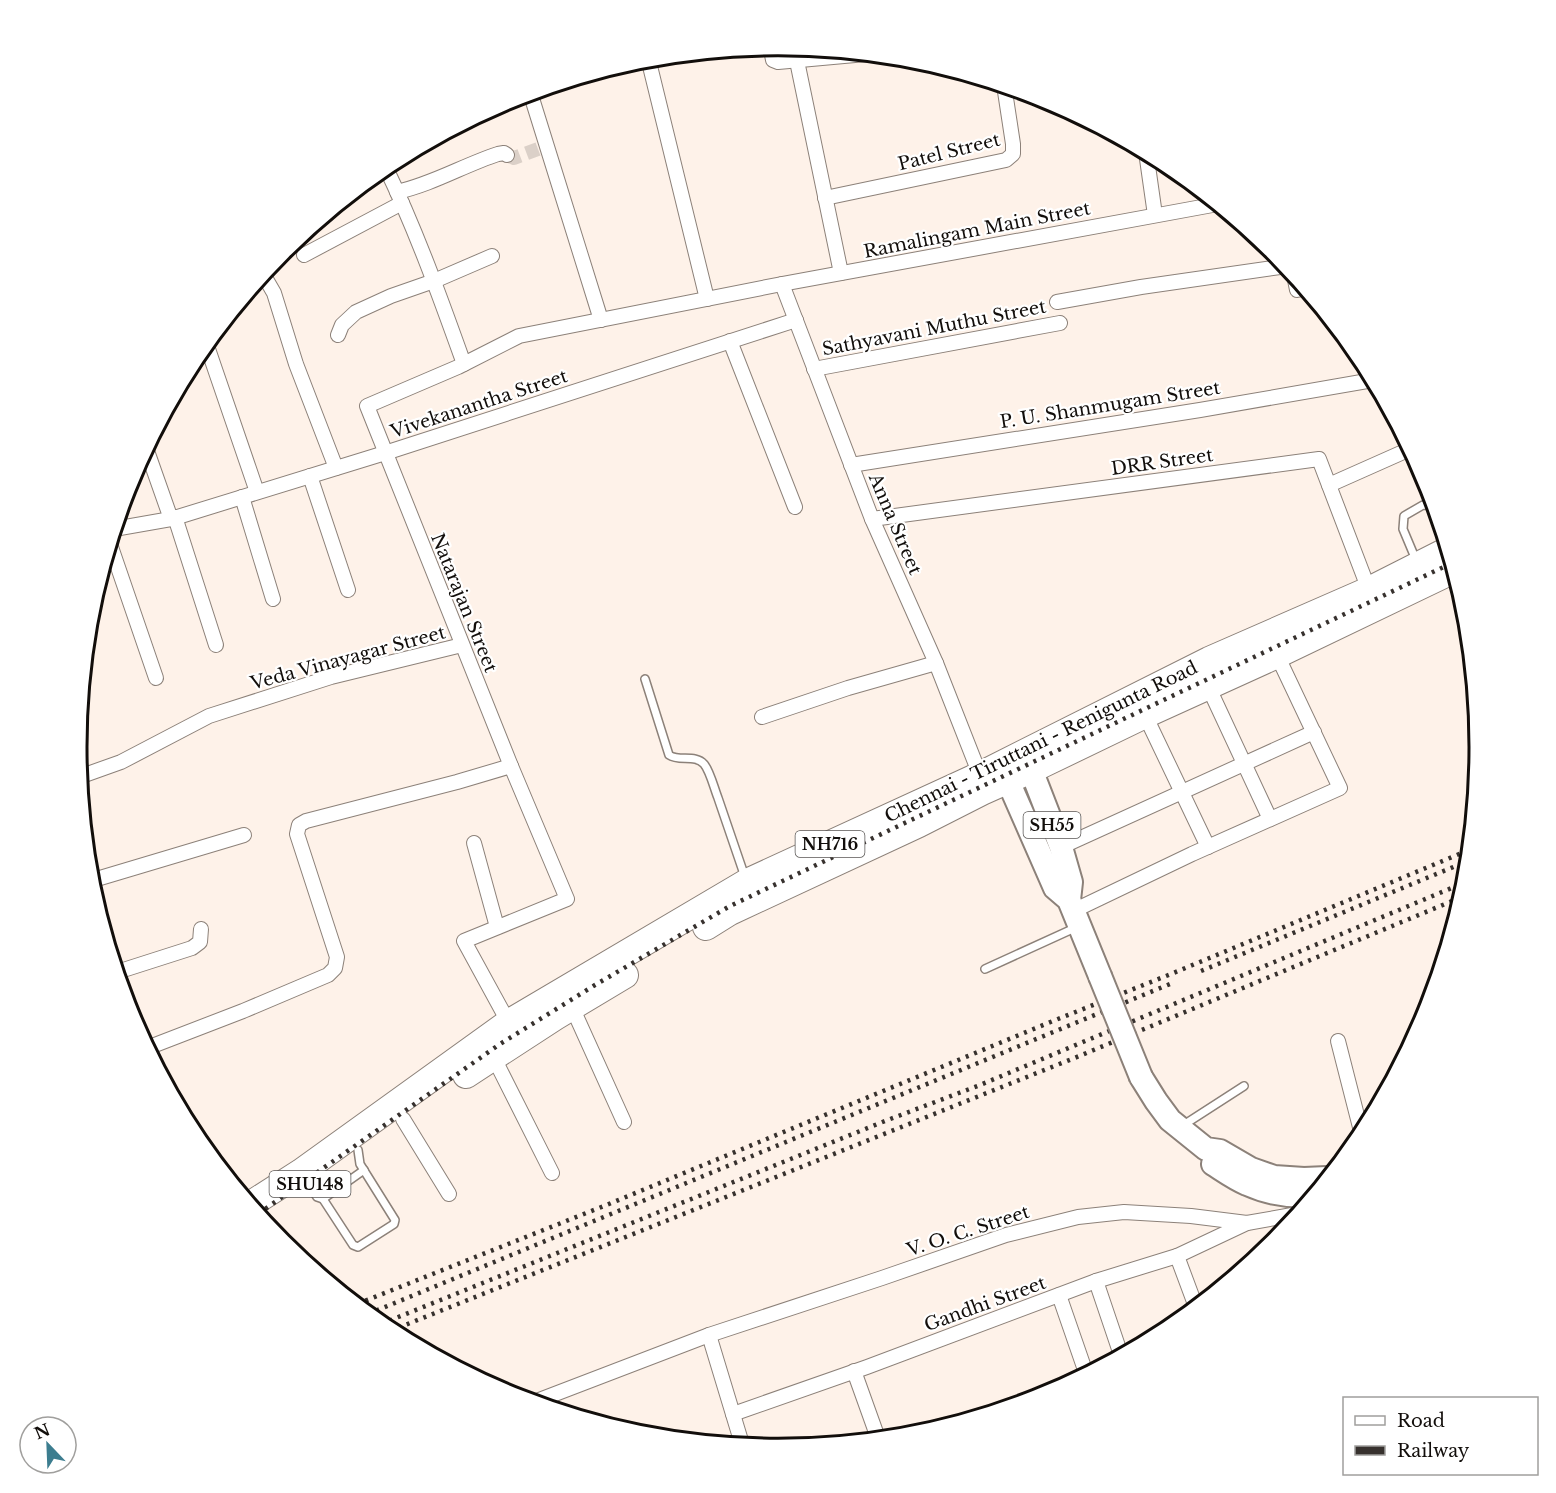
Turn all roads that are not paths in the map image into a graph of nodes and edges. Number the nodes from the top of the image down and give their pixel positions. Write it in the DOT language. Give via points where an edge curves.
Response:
graph roads {
  1 [pos="775,56"];
  2 [pos="830,58"];
  3 [pos="797,61"];
  4 [pos="650,68"];
  5 [pos="1005,94"];
  6 [pos="532,101"];
  7 [pos="507,154"];
  8 [pos="1148,163"];
  9 [pos="389,175"];
  10 [pos="399,197"];
  11 [pos="825,198"];
  12 [pos="1208,206"];
  13 [pos="1155,215"];
  14 [pos="304,255"];
  15 [pos="492,256"];
  16 [pos="1276,268"];
  17 [pos="841,273"];
  18 [pos="267,281"];
  19 [pos="434,281"];
  20 [pos="782,284"];
  21 [pos="707,299"];
  22 [pos="1057,302"];
  23 [pos="601,320"];
  24 [pos="796,320"];
  25 [pos="1060,323"];
  26 [pos="338,335"];
  27 [pos="730,341"];
  28 [pos="210,354"];
  29 [pos="464,364"];
  30 [pos="814,369"];
  31 [pos="1364,382"];
  32 [pos="1403,452"];
  33 [pos="385,453"];
  34 [pos="150,459"];
  35 [pos="851,465"];
  36 [pos="336,468"];
  37 [pos="310,476"];
  38 [pos="1329,485"];
  39 [pos="257,492"];
  40 [pos="242,497"];
  41 [pos="1425,505"];
  42 [pos="795,507"];
  43 [pos="173,518"];
  44 [pos="872,519"];
  45 [pos="123,527"];
  46 [pos="1441,554"];
  47 [pos="114,557"];
  48 [pos="1419,565"];
  49 [pos="1446,574"];
  50 [pos="348,590"];
  51 [pos="1369,590"];
  52 [pos="273,599"];
  53 [pos="216,645"];
  54 [pos="462,645"];
  55 [pos="1277,655"];
  56 [pos="936,663"];
  57 [pos="156,678"];
  58 [pos="645,679"];
  59 [pos="1208,686"];
  60 [pos="1157,701"];
  61 [pos="762,717"];
  62 [pos="1314,732"];
  63 [pos="1028,761"];
  64 [pos="1245,764"];
  65 [pos="511,766"];
  66 [pos="996,773"];
  67 [pos="88,774"];
  68 [pos="1181,792"];
  69 [pos="1270,819"];
  70 [pos="243,835"];
  71 [pos="474,843"];
  72 [pos="1060,847"];
  73 [pos="1208,847"];
  74 [pos="100,878"];
  75 [pos="750,892"];
  76 [pos="1074,912"];
  77 [pos="497,927"];
  78 [pos="201,929"];
  79 [pos="985,969"];
  80 [pos="124,970"];
  81 [pos="572,1006"];
  82 [pos="513,1032"];
  83 [pos="1338,1041"];
  84 [pos="155,1045"];
  85 [pos="493,1056"];
  86 [pos="1244,1086"];
  87 [pos="403,1119"];
  88 [pos="1358,1121"];
  89 [pos="624,1122"];
  90 [pos="1180,1128"];
  91 [pos="1206,1149"];
  92 [pos="361,1160"];
  93 [pos="552,1173"];
  94 [pos="1317,1178"];
  95 [pos="311,1185"];
  96 [pos="449,1194"];
  97 [pos="1303,1196"];
  98 [pos="258,1202"];
  99 [pos="268,1213"];
  100 [pos="1284,1216"];
  101 [pos="1247,1223"];
  102 [pos="1177,1256"];
  103 [pos="1096,1281"];
  104 [pos="1059,1295"];
  105 [pos="1193,1299"];
  106 [pos="710,1335"];
  107 [pos="1118,1347"];
  108 [pos="1084,1366"];
  109 [pos="854,1371"];
  110 [pos="546,1397"];
  111 [pos="733,1414"];
  112 [pos="875,1431"];
  113 [pos="740,1436"];
  1 -- 3 [label="street" via="778,62"];
  2 -- 3 [label="street"];
  3 -- 11 [label="street"];
  4 -- 21 [label="street"];
  5 -- 11 [label="street, Patel Street" via="1013,144 1013,154 1006,160"];
  6 -- 23 [label="street" via="542,146"];
  7 -- 10 [label="street" via="498,154"];
  8 -- 13 [label="street"];
  9 -- 10 [label="street"];
  10 -- 14 [label="street"];
  10 -- 19 [label="street"];
  11 -- 17 [label="street"];
  12 -- 13 [label="street, Ramalingam Main Street"];
  13 -- 17 [label="street, Ramalingam Main Street"];
  15 -- 19 [label="street"];
  16 -- 22 [label="street"];
  17 -- 20 [label="street, Ramalingam Main Street"];
  18 -- 36 [label="street"];
  19 -- 26 [label="street" via="356,312 342,325"];
  19 -- 29 [label="street"];
  20 -- 21 [label="street"];
  20 -- 24 [label="street, Anna Street"];
  21 -- 23 [label="street"];
  23 -- 29 [label="street" via="519,336"];
  24 -- 27 [label="street, Vivekanantha Street"];
  24 -- 30 [label="street, Anna Street"];
  25 -- 30 [label="street, Sathyavani Muthu Street"];
  27 -- 33 [label="street, Vivekanantha Street"];
  27 -- 42 [label="street"];
  28 -- 39 [label="street"];
  29 -- 33 [label="street" via="367,406"];
  30 -- 35 [label="street, Anna Street"];
  31 -- 35 [label="street, P. U. Shanmugam Street"];
  32 -- 38 [label="street"];
  33 -- 36 [label="street, Vivekanantha Street"];
  33 -- 54 [label="street, Natarajan Street"];
  34 -- 43 [label="street"];
  35 -- 44 [label="street, Anna Street"];
  36 -- 37 [label="street, Vivekanantha Street"];
  37 -- 39 [label="street, Vivekanantha Street"];
  37 -- 50 [label="street"];
  38 -- 44 [label="street, DRR Street" via="1319,459"];
  38 -- 51 [label="street, DRR Street"];
  39 -- 40 [label="street, Vivekanantha Street"];
  40 -- 43 [label="street, Vivekanantha Street"];
  40 -- 52 [label="street"];
  41 -- 48 [label="lane" via="1404,516 1403,529"];
  43 -- 45 [label="street, Vivekanantha Street"];
  43 -- 53 [label="street"];
  44 -- 56 [label="street, Anna Street"];
  46 -- 48 [label="highway, Chennai - Tiruttani - Renigunta Road / NH716"];
  47 -- 57 [label="street"];
  48 -- 51 [label="highway, Chennai - Tiruttani - Renigunta Road / NH716"];
  49 -- 55 [label="highway, Chennai - Tiruttani - Renigunta Road"];
  51 -- 60 [label="highway, Chennai - Tiruttani - Renigunta Road / NH716" via="1209,660"];
  54 -- 65 [label="street, Natarajan Street"];
  54 -- 67 [label="street, Veda Vinayagar Street" via="331,677 208,716 121,762"];
  55 -- 59 [label="highway, Chennai - Tiruttani - Renigunta Road"];
  55 -- 62 [label="street"];
  56 -- 61 [label="street"];
  56 -- 66 [label="street, Anna Street"];
  58 -- 75 [label="lane" via="669,755 704,764"];
  59 -- 60 [label="highway, Chennai - Tiruttani - Renigunta Road"];
  59 -- 64 [label="street"];
  60 -- 63 [label="highway, Chennai - Tiruttani - Renigunta Road / NH716"];
  60 -- 68 [label="street"];
  62 -- 64 [label="street"];
  62 -- 69 [label="street" via="1340,788"];
  63 -- 66 [label="highway, Chennai - Tiruttani - Renigunta Road / NH716"];
  63 -- 72 [label="main road, SH55"];
  64 -- 68 [label="street"];
  64 -- 69 [label="street"];
  65 -- 77 [label="street, Natarajan Street" via="567,899"];
  65 -- 84 [label="street" via="299,825 297,834 337,957 335,968 328,975"];
  66 -- 75 [label="highway, Chennai - Tiruttani - Renigunta Road / NH716"];
  66 -- 76 [label="main road, SH55" via="1055,888"];
  68 -- 72 [label="street"];
  68 -- 73 [label="street"];
  69 -- 73 [label="street"];
  70 -- 74 [label="street"];
  71 -- 77 [label="street"];
  72 -- 76 [label="main road, SH55" via="1071,882"];
  73 -- 76 [label="street"];
  75 -- 81 [label="highway, Chennai - Tiruttani - Renigunta Road / SHU148" via="730,912"];
  75 -- 82 [label="highway, Chennai - Tiruttani - Renigunta Road / NH716"];
  76 -- 79 [label="lane"];
  76 -- 90 [label="main road, bridge" via="1141,1077 1170,1120"];
  77 -- 82 [label="street" via="464,941"];
  78 -- 80 [label="street" via="200,942 192,948"];
  81 -- 82 [label="highway, Chennai - Tiruttani - Renigunta Road / SHU148"];
  81 -- 89 [label="street"];
  82 -- 85 [label="highway, Chennai - Tiruttani - Renigunta Road / SHU148"];
  82 -- 95 [label="highway, Chennai - Tiruttani - Renigunta Road / NH716"];
  83 -- 88 [label="street"];
  85 -- 87 [label="highway, Chennai - Tiruttani - Renigunta Road / SHU148"];
  85 -- 93 [label="street"];
  86 -- 90 [label="lane"];
  87 -- 92 [label="highway, Chennai - Tiruttani - Renigunta Road / SHU148"];
  87 -- 96 [label="street"];
  90 -- 91 [label="main road"];
  91 -- 94 [label="main road" via="1220,1151 1251,1169 1275,1177"];
  91 -- 97 [label="main road" via="1210,1162 1246,1184"];
  92 -- 95 [label="highway, Chennai - Tiruttani - Renigunta Road / SHU148"];
  92 -- 95 [label="lane" via="395,1220 358,1247"];
  95 -- 98 [label="highway, Chennai - Tiruttani - Renigunta Road / NH716"];
  95 -- 99 [label="highway, Chennai - Tiruttani - Renigunta Road / SHU148"];
  100 -- 101 [label="street"];
  101 -- 102 [label="street, Gandhi Street"];
  101 -- 106 [label="street, V. O. C. Street" via="1124,1212 1078,1217 1006,1235"];
  102 -- 103 [label="street, Gandhi Street"];
  102 -- 105 [label="street"];
  103 -- 104 [label="street, Gandhi Street"];
  103 -- 107 [label="street"];
  104 -- 108 [label="street"];
  104 -- 109 [label="street, Gandhi Street"];
  106 -- 110 [label="street, V. O. C. Street"];
  106 -- 111 [label="street"];
  109 -- 111 [label="street, Gandhi Street"];
  109 -- 112 [label="street"];
  111 -- 113 [label="street"];
}
